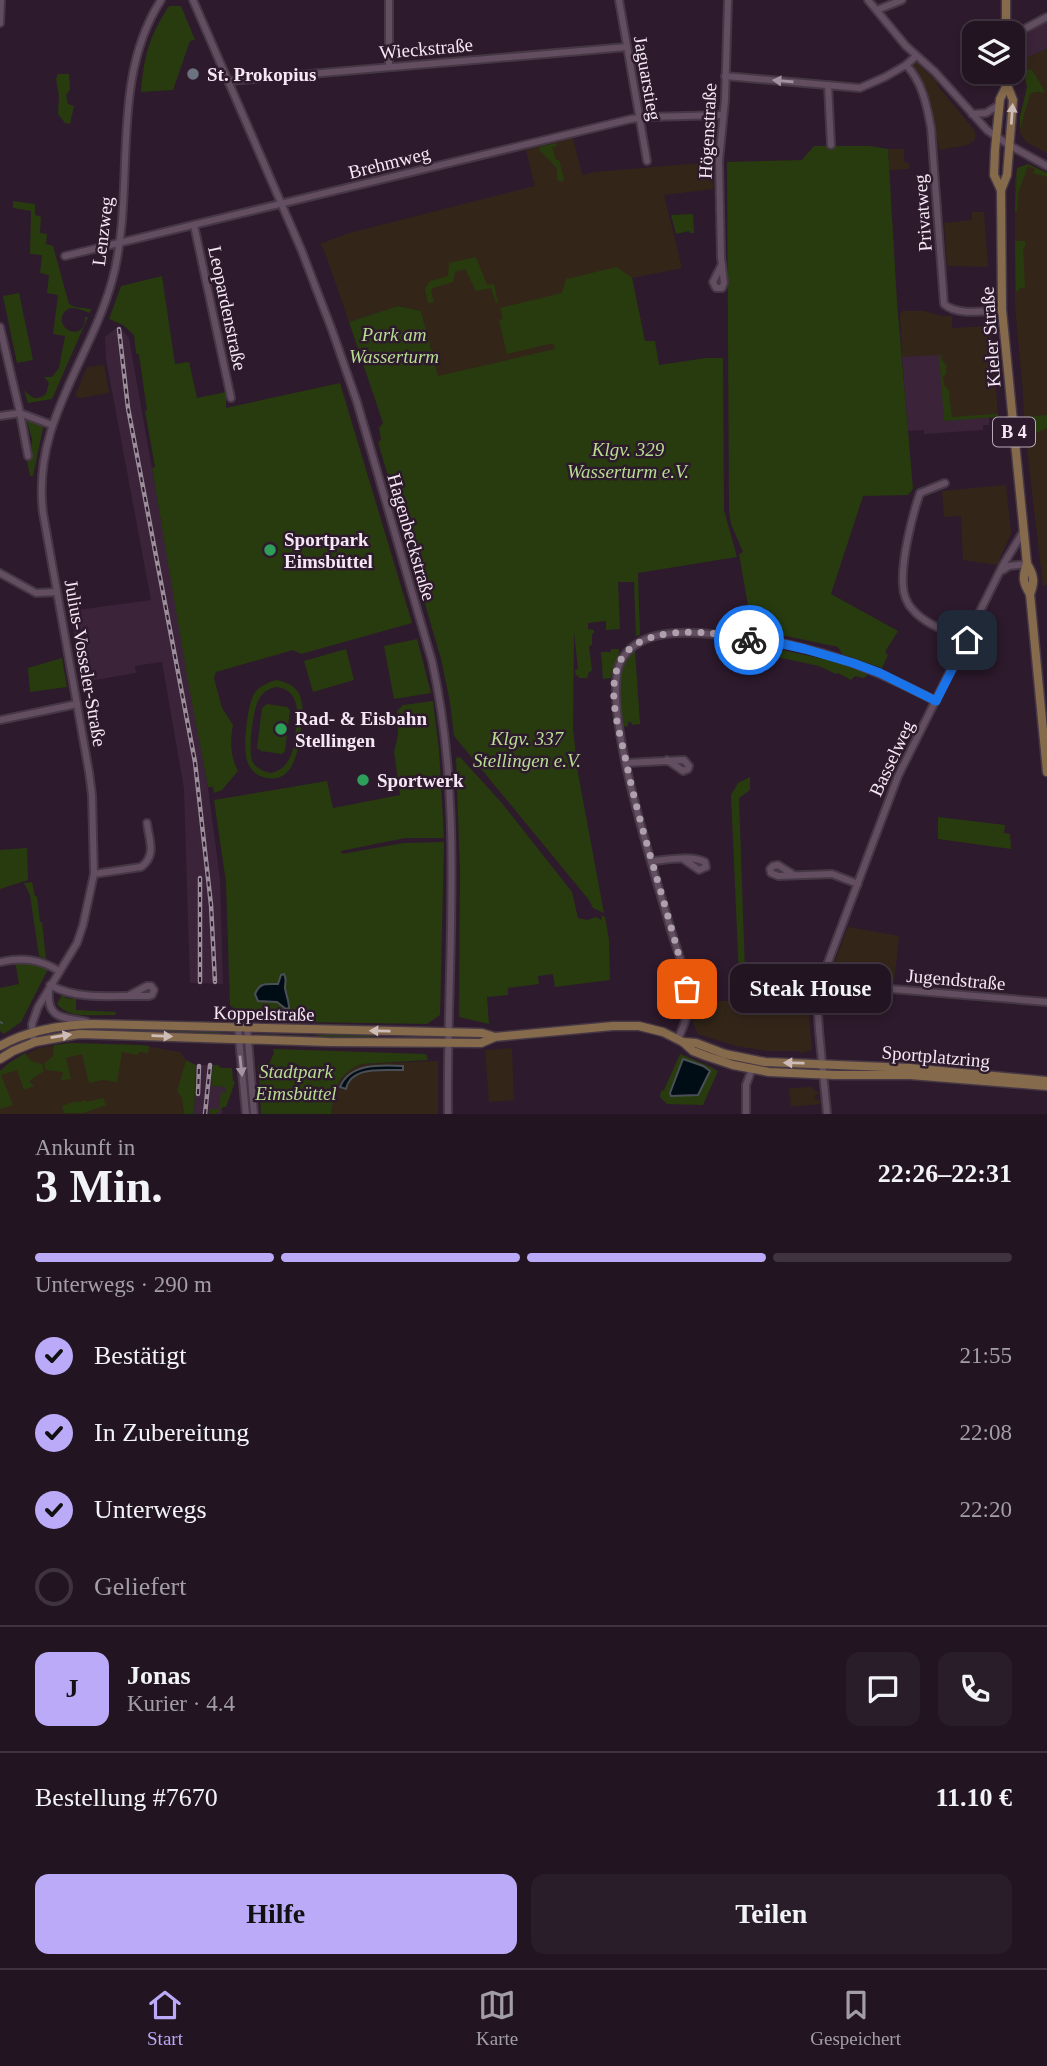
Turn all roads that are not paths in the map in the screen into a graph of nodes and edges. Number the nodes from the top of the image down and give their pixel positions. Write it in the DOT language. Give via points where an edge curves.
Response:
graph roads {
  1 [pos="1,0"];
  2 [pos="161,0"];
  3 [pos="193,0"];
  4 [pos="389,0"];
  5 [pos="619,0"];
  6 [pos="728,0"];
  7 [pos="868,0"];
  8 [pos="902,0"];
  9 [pos="1006,0"];
  10 [pos="877,10"];
  11 [pos="1047,17"];
  12 [pos="1006,21"];
  13 [pos="0,23"];
  14 [pos="1025,29"];
  15 [pos="627,47"];
  16 [pos="916,56"];
  17 [pos="906,65"];
  18 [pos="389,67"];
  19 [pos="725,76"];
  20 [pos="228,80"];
  21 [pos="828,85"];
  22 [pos="1007,85"];
  23 [pos="1000,104"];
  24 [pos="972,114"];
  25 [pos="723,115"];
  26 [pos="638,118"];
  27 [pos="996,136"];
  28 [pos="831,145"];
  29 [pos="1009,145"];
  30 [pos="647,160"];
  31 [pos="1047,166"];
  32 [pos="1001,190"];
  33 [pos="282,204"];
  34 [pos="194,225"];
  35 [pos="119,243"];
  36 [pos="65,256"];
  37 [pos="722,264"];
  38 [pos="1002,310"];
  39 [pos="0,327"];
  40 [pos="231,398"];
  41 [pos="20,413"];
  42 [pos="0,416"];
  43 [pos="52,425"];
  44 [pos="28,456"];
  45 [pos="44,459"];
  46 [pos="945,483"];
  47 [pos="1024,532"];
  48 [pos="1027,564"];
  49 [pos="0,573"];
  50 [pos="999,574"];
  51 [pos="57,592"];
  52 [pos="967,640"];
  53 [pos="1043,695"];
  54 [pos="936,701"];
  55 [pos="77,705"];
  56 [pos="0,720"];
  57 [pos="667,761"];
  58 [pos="626,762"];
  59 [pos="1047,772"];
  60 [pos="147,822"];
  61 [pos="683,859"];
  62 [pos="651,861"];
  63 [pos="94,874"];
  64 [pos="794,875"];
  65 [pos="858,884"];
  66 [pos="0,962"];
  67 [pos="59,971"];
  68 [pos="820,983"];
  69 [pos="50,985"];
  70 [pos="130,996"];
  71 [pos="1047,1002"];
  72 [pos="93,1024"];
  73 [pos="243,1027"];
  74 [pos="32,1032"];
  75 [pos="448,1032"];
  76 [pos="495,1037"];
  77 [pos="243,1039"];
  78 [pos="680,1040"];
  79 [pos="35,1042"];
  80 [pos="448,1044"];
  81 [pos="0,1046"];
  82 [pos="0,1059"];
  83 [pos="823,1064"];
  84 [pos="752,1069"];
  85 [pos="824,1075"];
  86 [pos="1047,1081"];
  87 [pos="1047,1088"];
  88 [pos="246,1114"];
  89 [pos="254,1114"];
  90 [pos="447,1114"];
  91 [pos="746,1114"];
  92 [pos="827,1114"];
  1 -- 13 [label="street"];
  2 -- 35 [label="street, Lenzweg" via="140,41 132,78"];
  3 -- 20 [label="street, Hagenbeckstraße"];
  4 -- 18 [label="street"];
  5 -- 15 [label="street, Jaguarstieg"];
  6 -- 19 [label="street, Högenstraße"];
  7 -- 10 [label="street"];
  8 -- 10 [label="street"];
  9 -- 12 [label="main road"];
  10 -- 16 [label="street"];
  11 -- 14 [label="street"];
  15 -- 18 [label="street, Wieckstraße"];
  15 -- 26 [label="street, Jaguarstieg"];
  16 -- 17 [label="street"];
  16 -- 24 [label="street"];
  17 -- 21 [label="street" via="862,88"];
  17 -- 38 [label="street, Privatweg" via="922,92 929,120 944,304 957,311"];
  18 -- 20 [label="street, Wieckstraße"];
  21 -- 19 [label="street, one-way"];
  19 -- 25 [label="street, Högenstraße"];
  20 -- 33 [label="street, Hagenbeckstraße"];
  21 -- 28 [label="street"];
  22 -- 23 [label="main road, Kieler Straße / B 4"];
  29 -- 22 [label="main road, Kieler Straße / B 4, one-way" via="1013,100"];
  23 -- 24 [label="street" via="990,112"];
  23 -- 27 [label="main road, Kieler Straße / B 4"];
  24 -- 27 [label="street"];
  25 -- 26 [label="street, Brehmweg"];
  25 -- 37 [label="street, Högenstraße" via="719,182"];
  26 -- 30 [label="street, Jaguarstieg"];
  26 -- 33 [label="street, Brehmweg"];
  27 -- 29 [label="street"];
  27 -- 32 [label="main road, Kieler Straße / B 4" via="995,175"];
  29 -- 31 [label="street"];
  29 -- 32 [label="main road, Kieler Straße / B 4"];
  32 -- 38 [label="main road, Kieler Straße / B 4"];
  33 -- 34 [label="street, Brehmweg"];
  33 -- 75 [label="street, Hagenbeckstraße" via="353,391 440,696 451,841"];
  34 -- 35 [label="street, Brehmweg"];
  34 -- 40 [label="street, Leopardenstraße"];
  35 -- 36 [label="street, Brehmweg"];
  35 -- 43 [label="street, Lenzweg" via="106,300"];
  38 -- 47 [label="main road, Kieler Straße / B 4"];
  39 -- 41 [label="street"];
  41 -- 42 [label="street"];
  41 -- 43 [label="street"];
  41 -- 44 [label="street"];
  43 -- 45 [label="street, Lenzweg"];
  45 -- 51 [label="street, Julius-Vosseler-Straße" via="42,501"];
  46 -- 52 [label="street" via="920,493 903,585 906,600 917,614"];
  47 -- 48 [label="main road, Kieler Straße / B 4"];
  47 -- 50 [label="street, Basselweg"];
  48 -- 50 [label="street"];
  48 -- 53 [label="main road, Kieler Straße / B 4" via="1024,584 1030,594"];
  49 -- 51 [label="street" via="36,593"];
  50 -- 52 [label="street, Basselweg"];
  51 -- 55 [label="street, Julius-Vosseler-Straße"];
  52 -- 54 [label="street, Basselweg"];
  53 -- 59 [label="main road, Kieler Straße / B 4"];
  54 -- 58 [label="street" via="878,672 805,649 719,635 659,635 634,645 616,671 616,710"];
  54 -- 65 [label="street, Basselweg" via="898,776"];
  55 -- 56 [label="street"];
  55 -- 63 [label="street, Julius-Vosseler-Straße" via="92,795"];
  57 -- 58 [label="street"];
  58 -- 62 [label="street"];
  60 -- 63 [label="street" via="151,853 144,865"];
  61 -- 62 [label="street"];
  62 -- 78 [label="street" via="688,994"];
  63 -- 67 [label="street, Julius-Vosseler-Straße" via="77,943"];
  64 -- 65 [label="street" via="832,874"];
  65 -- 68 [label="street, Basselweg"];
  66 -- 67 [label="street" via="27,959"];
  67 -- 69 [label="street, Julius-Vosseler-Straße"];
  68 -- 71 [label="street, Jugendstraße"];
  68 -- 83 [label="street, Basselweg" via="817,999"];
  69 -- 70 [label="street" via="92,997"];
  69 -- 72 [label="street" via="49,1005 55,1014"];
  69 -- 74 [label="street, Julius-Vosseler-Straße"];
  72 -- 73 [label="main road, Koppelstraße"];
  72 -- 74 [label="main road, Koppelstraße"];
  75 -- 73 [label="main road, Koppelstraße, one-way"];
  73 -- 77 [label="street"];
  74 -- 79 [label="street"];
  74 -- 81 [label="main road"];
  75 -- 76 [label="main road, Koppelstraße"];
  75 -- 80 [label="street, Hagenbeckstraße"];
  76 -- 78 [label="main road, Koppelstraße" via="622,1026 655,1030"];
  76 -- 80 [label="main road, Koppelstraße" via="481,1043"];
  79 -- 77 [label="main road, Koppelstraße, one-way" via="79,1034"];
  77 -- 80 [label="main road, Koppelstraße"];
  77 -- 88 [label="street, one-way"];
  77 -- 89 [label="street"];
  83 -- 78 [label="main road, Koppelstraße, one-way" via="756,1060"];
  78 -- 84 [label="main road, Koppelstraße" via="696,1052"];
  79 -- 82 [label="main road"];
  80 -- 90 [label="street, Hagenbeckstraße"];
  83 -- 85 [label="street, Basselweg"];
  83 -- 86 [label="main road, Sportplatzring"];
  84 -- 85 [label="main road, Koppelstraße"];
  84 -- 91 [label="street" via="746,1084"];
  85 -- 87 [label="main road, Sportplatzring" via="910,1075"];
  85 -- 92 [label="street, Basselweg"];
}
